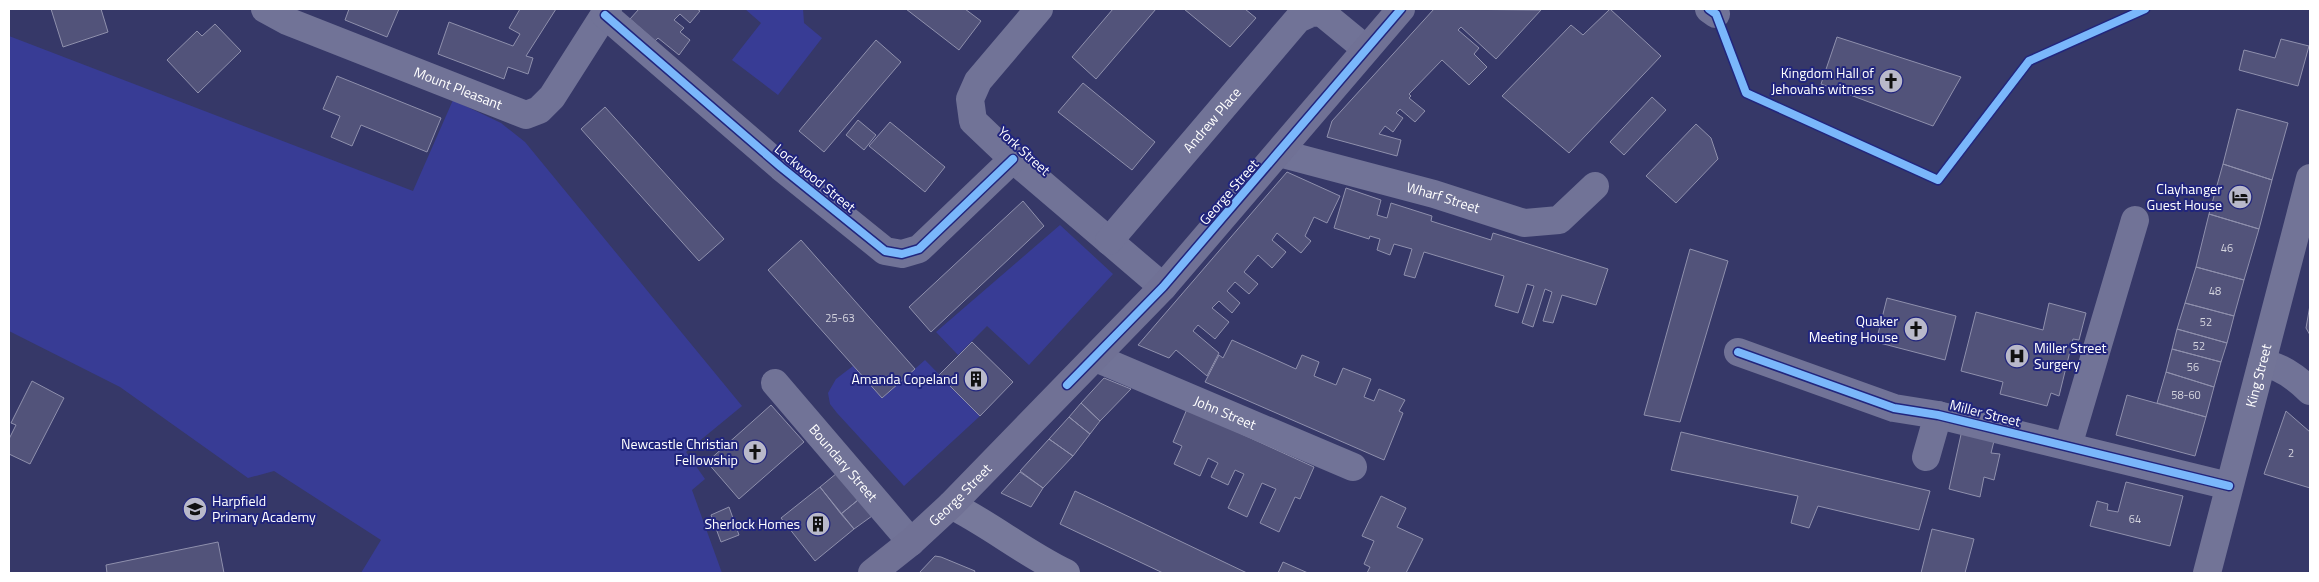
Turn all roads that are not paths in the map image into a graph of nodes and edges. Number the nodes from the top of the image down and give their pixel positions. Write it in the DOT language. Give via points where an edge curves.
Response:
graph roads {
  1 [pos="265,9"];
  2 [pos="1039,9"];
  3 [pos="1401,9"];
  4 [pos="1319,10"];
  5 [pos="606,12"];
  6 [pos="1366,49"];
  7 [pos="1279,153"];
  8 [pos="1013,159"];
  9 [pos="2310,178"];
  10 [pos="1594,186"];
  11 [pos="2135,220"];
  12 [pos="1110,241"];
  13 [pos="1163,287"];
  14 [pos="1738,352"];
  15 [pos="1096,358"];
  16 [pos="2262,363"];
  17 [pos="775,384"];
  18 [pos="2310,391"];
  19 [pos="1938,415"];
  20 [pos="2068,446"];
  21 [pos="1926,457"];
  22 [pos="1354,468"];
  23 [pos="2229,486"];
  24 [pos="951,505"];
  25 [pos="911,542"];
  26 [pos="872,573"];
  27 [pos="1066,573"];
  28 [pos="2207,573"];
  1 -- 5 [label="street, Mount Pleasant" via="287,21 526,114 539,110 552,97"];
  2 -- 8 [label="street, York Street" via="978,82 970,99 973,121"];
  3 -- 6 [label="main road, George Street"];
  4 -- 6 [label="street, Andrew Place"];
  4 -- 12 [label="street, Andrew Place" via="1298,19"];
  5 -- 8 [label="street, Lockwood Street" via="781,167 885,251 902,254 919,249"];
  6 -- 7 [label="main road, George Street"];
  7 -- 10 [label="street, Wharf Street" via="1434,194 1524,223 1559,220"];
  7 -- 13 [label="main road, George Street"];
  8 -- 12 [label="street, York Street"];
  9 -- 16 [label="highway, King Street"];
  11 -- 20 [label="street"];
  12 -- 13 [label="street, York Street"];
  13 -- 15 [label="main road, George Street"];
  14 -- 19 [label="street, Miller Street" via="1894,408"];
  15 -- 22 [label="street, John Street"];
  15 -- 24 [label="main road, George Street"];
  16 -- 18 [label="street" via="2275,365"];
  16 -- 23 [label="highway, King Street"];
  17 -- 25 [label="street, Boundary Street"];
  19 -- 20 [label="street, Miller Street"];
  19 -- 21 [label="street"];
  20 -- 23 [label="street, Miller Street"];
  23 -- 28 [label="highway, King Street"];
  24 -- 25 [label="main road, George Street"];
  24 -- 27 [label="street" via="978,518 1048,565"];
  25 -- 26 [label="main road, George Street"];
}
